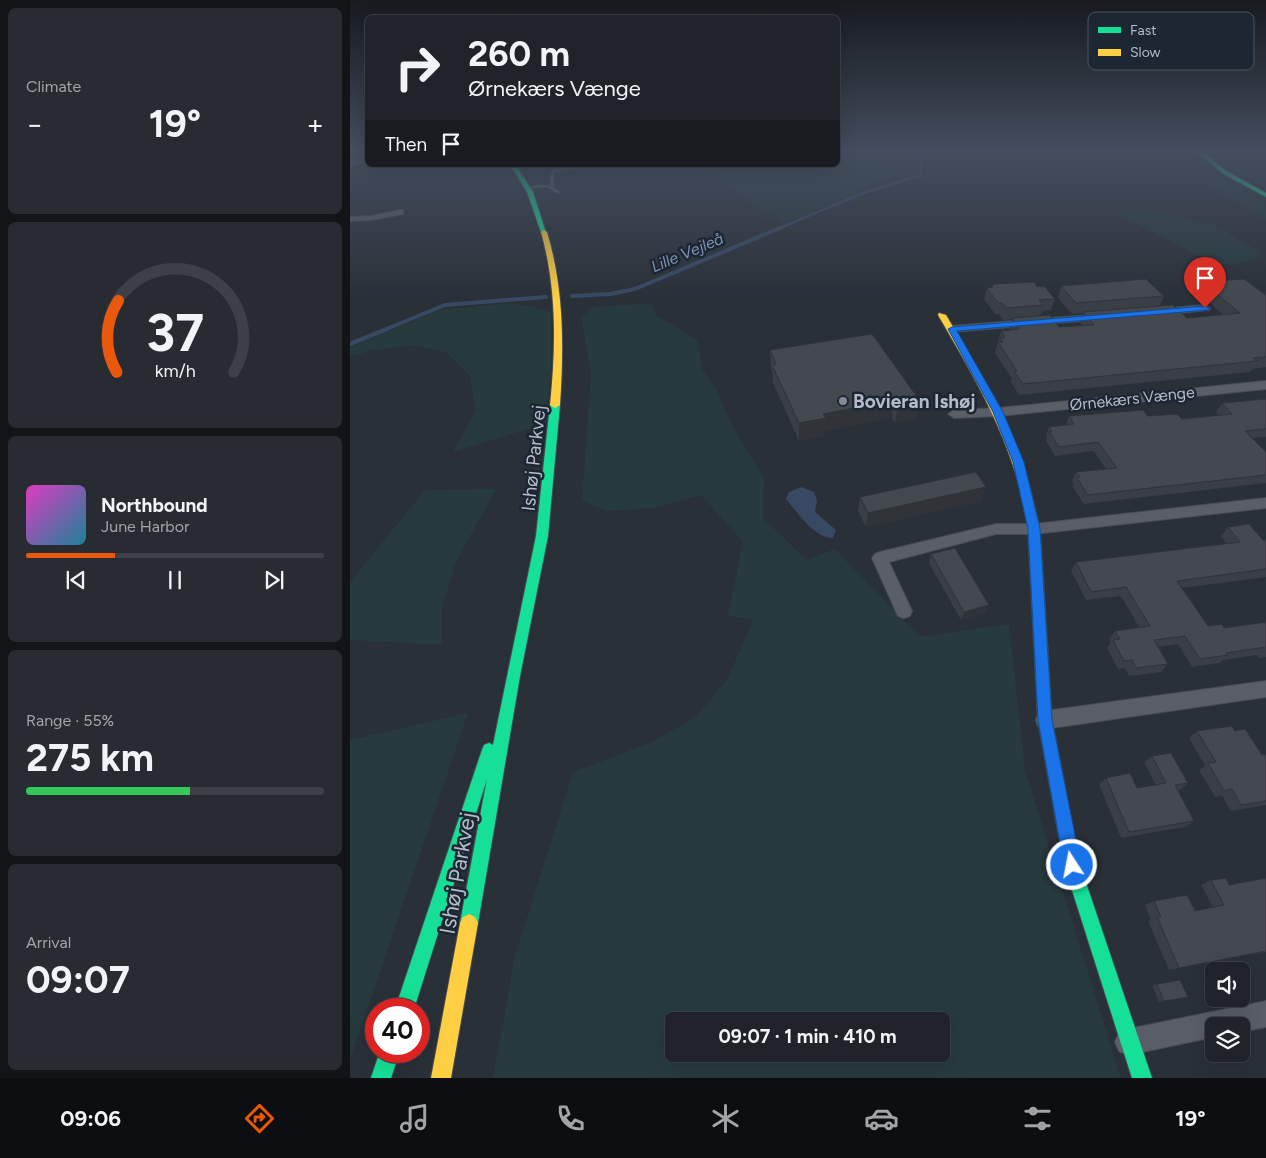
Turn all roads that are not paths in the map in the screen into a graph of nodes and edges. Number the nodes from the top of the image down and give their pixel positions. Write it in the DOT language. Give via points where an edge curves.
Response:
graph roads {
  1 [pos="531,199"];
  2 [pos="400,212"];
  3 [pos="350,219"];
  4 [pos="1205,308"];
  5 [pos="1147,313"];
  6 [pos="942,315"];
  7 [pos="1117,316"];
  8 [pos="952,329"];
  9 [pos="1266,385"];
  10 [pos="998,412"];
  11 [pos="954,414"];
  12 [pos="1266,503"];
  13 [pos="1034,529"];
  14 [pos="904,611"];
  15 [pos="513,676"];
  16 [pos="1266,689"];
  17 [pos="1045,720"];
  18 [pos="408,998"];
  19 [pos="1266,1014"];
  20 [pos="1128,1042"];
  21 [pos="386,1063"];
  22 [pos="381,1078"];
  23 [pos="440,1078"];
  24 [pos="1142,1078"];
  1 -- 15 [label="main road, Ishøj Parkvej" via="548,242 556,290 560,362 542,536"];
  2 -- 3 [label="street"];
  4 -- 5 [label="street"];
  6 -- 8 [label="main road"];
  7 -- 8 [label="street"];
  8 -- 10 [label="main road"];
  9 -- 10 [label="street, Ørnekærs Vænge"];
  10 -- 11 [label="street, Ørnekærs Vænge"];
  10 -- 13 [label="main road" via="1018,462"];
  12 -- 13 [label="street"];
  13 -- 14 [label="street" via="996,529 880,558"];
  13 -- 17 [label="main road"];
  15 -- 18 [label="main road, Ishøj Parkvej"];
  15 -- 23 [label="main road, Ishøj Parkvej"];
  16 -- 17 [label="street"];
  17 -- 20 [label="main road" via="1072,865"];
  19 -- 20 [label="street"];
  20 -- 24 [label="main road"];
  21 -- 22 [label="main road"];
}
